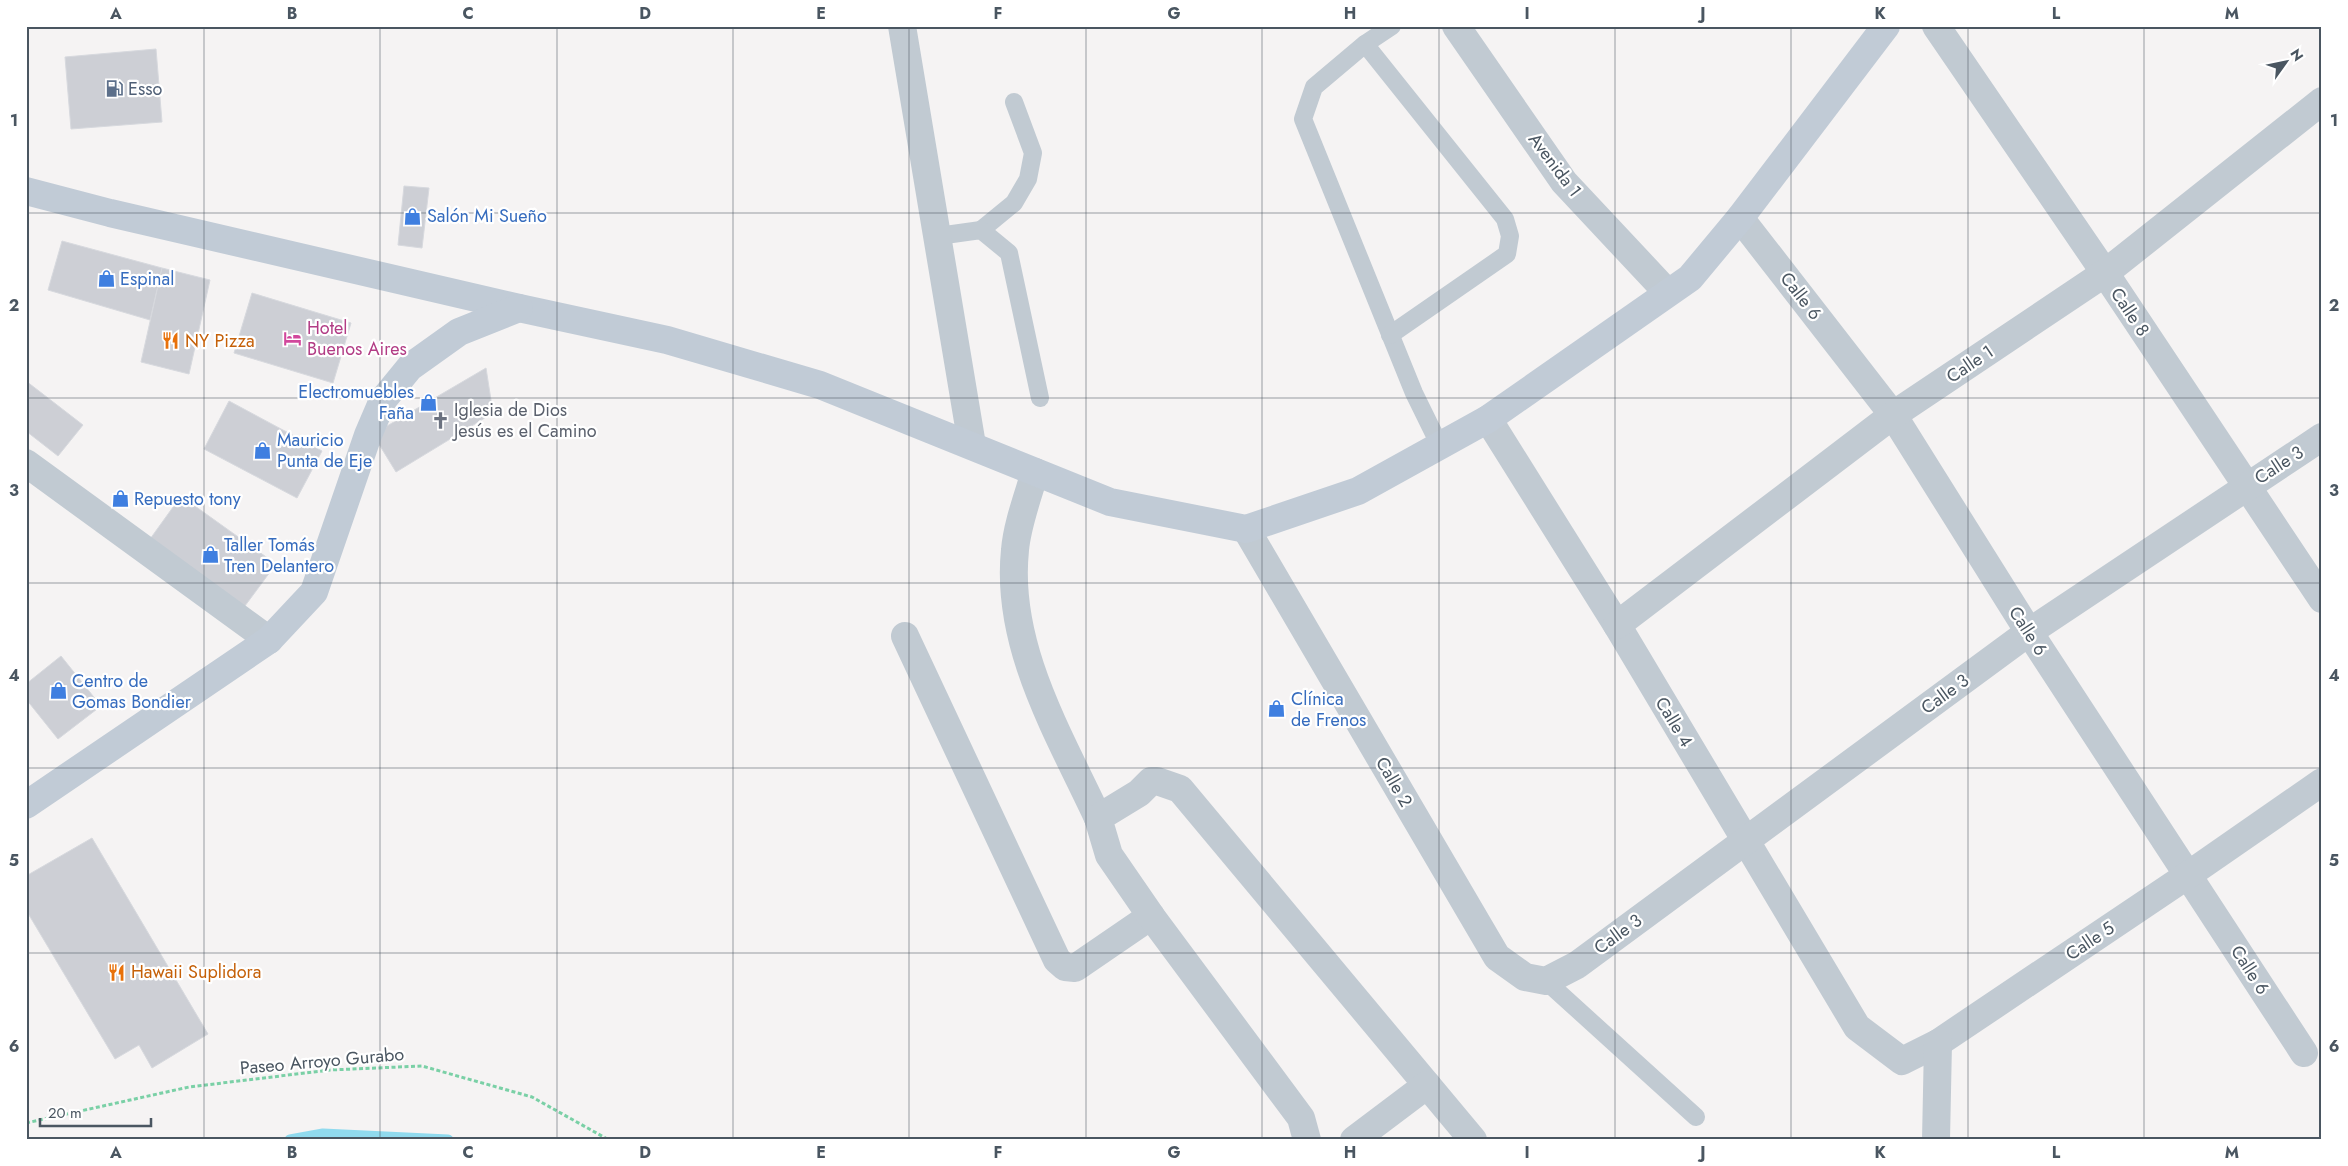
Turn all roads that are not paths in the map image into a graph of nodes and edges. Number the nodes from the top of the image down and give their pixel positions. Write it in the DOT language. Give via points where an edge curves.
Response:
graph roads {
  1 [pos="902,26"];
  2 [pos="1392,26"];
  3 [pos="1456,26"];
  4 [pos="1886,26"];
  5 [pos="1936,26"];
  6 [pos="1365,44"];
  7 [pos="2322,101"];
  8 [pos="1014,102"];
  9 [pos="26,190"];
  10 [pos="1740,218"];
  11 [pos="982,230"];
  12 [pos="938,236"];
  13 [pos="2105,273"];
  14 [pos="1667,292"];
  15 [pos="519,308"];
  16 [pos="1390,335"];
  17 [pos="1040,398"];
  18 [pos="1893,415"];
  19 [pos="1488,418"];
  20 [pos="2322,437"];
  21 [pos="972,445"];
  22 [pos="1440,446"];
  23 [pos="26,463"];
  24 [pos="1035,472"];
  25 [pos="2246,487"];
  26 [pos="1246,529"];
  27 [pos="2322,599"];
  28 [pos="1617,626"];
  29 [pos="2029,632"];
  30 [pos="905,636"];
  31 [pos="269,640"];
  32 [pos="2322,782"];
  33 [pos="26,805"];
  34 [pos="1098,818"];
  35 [pos="1745,842"];
  36 [pos="2188,875"];
  37 [pos="1151,916"];
  38 [pos="1546,981"];
  39 [pos="1857,1027"];
  40 [pos="1938,1043"];
  41 [pos="2304,1053"];
  42 [pos="1427,1085"];
  43 [pos="1696,1117"];
  44 [pos="1307,1140"];
  45 [pos="1354,1140"];
  46 [pos="1473,1140"];
  47 [pos="1936,1140"];
  1 -- 12 [label="street"];
  2 -- 6 [label="lane"];
  3 -- 14 [label="street, Avenida 1" via="1564,182"];
  4 -- 10 [label="main road"];
  5 -- 13 [label="street, Calle 8"];
  6 -- 16 [label="lane" via="1314,87 1303,119"];
  6 -- 16 [label="lane" via="1505,219 1510,236 1507,254"];
  7 -- 13 [label="street, Calle 1"];
  8 -- 11 [label="lane" via="1033,153 1028,179 1014,203"];
  9 -- 15 [label="main road" via="110,213"];
  10 -- 14 [label="main road" via="1690,278"];
  10 -- 18 [label="street, Calle 6"];
  11 -- 12 [label="lane"];
  11 -- 17 [label="lane" via="1009,253"];
  12 -- 21 [label="street"];
  13 -- 18 [label="street, Calle 1"];
  13 -- 25 [label="street, Calle 8"];
  14 -- 19 [label="main road"];
  15 -- 21 [label="main road" via="667,340 820,384"];
  15 -- 31 [label="main road" via="459,332 410,366 383,400 314,592"];
  16 -- 22 [label="lane"];
  18 -- 28 [label="street, Calle 1"];
  18 -- 29 [label="street, Calle 6"];
  19 -- 22 [label="main road"];
  19 -- 28 [label="street, Calle 4"];
  20 -- 25 [label="street, Calle 3"];
  21 -- 24 [label="main road"];
  22 -- 26 [label="main road" via="1358,490"];
  23 -- 31 [label="street"];
  24 -- 26 [label="main road" via="1110,502"];
  24 -- 34 [label="street" via="1015,549 1016,613 1031,671"];
  25 -- 27 [label="street, Calle 8"];
  25 -- 29 [label="street, Calle 3"];
  26 -- 38 [label="street, Calle 2" via="1497,957 1525,977"];
  28 -- 35 [label="street, Calle 4"];
  29 -- 35 [label="street, Calle 3"];
  29 -- 36 [label="street, Calle 6"];
  30 -- 37 [label="street" via="1057,960 1065,967 1075,968"];
  31 -- 33 [label="main road"];
  32 -- 36 [label="street, Calle 5"];
  34 -- 37 [label="street" via="1110,855"];
  34 -- 42 [label="street" via="1139,793 1151,781 1180,788"];
  35 -- 38 [label="street, Calle 3" via="1576,965"];
  35 -- 39 [label="street, Calle 4"];
  36 -- 40 [label="street, Calle 5"];
  36 -- 41 [label="street, Calle 6"];
  37 -- 44 [label="street" via="1301,1118"];
  38 -- 43 [label="lane"];
  39 -- 40 [label="street, Calle 5" via="1902,1061"];
  40 -- 47 [label="street"];
  42 -- 45 [label="street"];
  42 -- 46 [label="street"];
}
